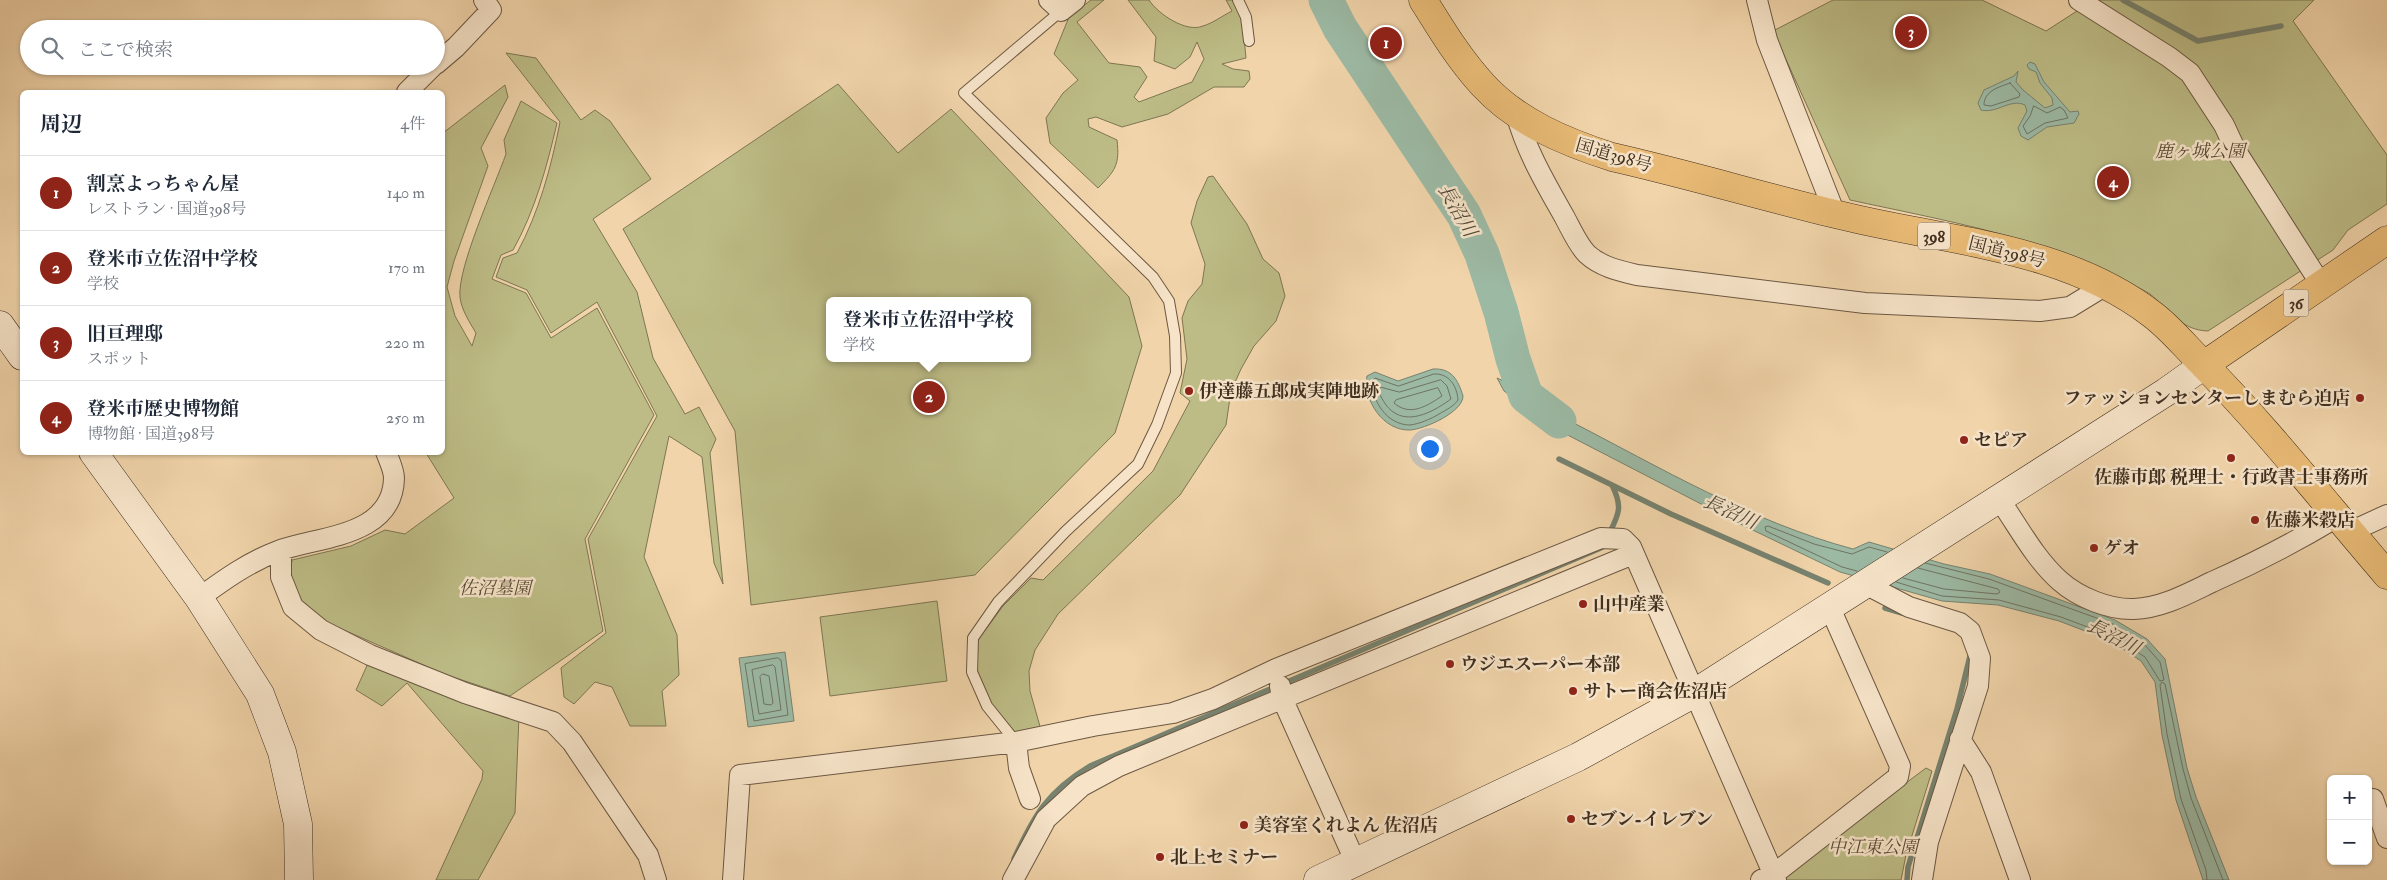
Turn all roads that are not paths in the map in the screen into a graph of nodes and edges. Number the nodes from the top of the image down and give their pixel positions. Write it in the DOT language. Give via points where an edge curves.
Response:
graph roads {
  1 [pos="484,0"];
  2 [pos="1238,0"];
  3 [pos="1423,0"];
  4 [pos="1757,0"];
  5 [pos="2079,0"];
  6 [pos="1062,4"];
  7 [pos="1249,41"];
  8 [pos="445,56"];
  9 [pos="422,75"];
  10 [pos="409,90"];
  11 [pos="1516,113"];
  12 [pos="1835,214"];
  13 [pos="2387,240"];
  14 [pos="2106,286"];
  15 [pos="2322,286"];
  16 [pos="0,325"];
  17 [pos="20,353"];
  18 [pos="2204,365"];
  19 [pos="95,455"];
  20 [pos="387,455"];
  21 [pos="1998,499"];
  22 [pos="2387,515"];
  23 [pos="2343,525"];
  24 [pos="1628,546"];
  25 [pos="281,550"];
  26 [pos="2387,575"];
  27 [pos="1867,584"];
  28 [pos="200,598"];
  29 [pos="1830,608"];
  30 [pos="1276,669"];
  31 [pos="1693,694"];
  32 [pos="1282,698"];
  33 [pos="1960,739"];
  34 [pos="1016,742"];
  35 [pos="1030,799"];
  36 [pos="2373,799"];
  37 [pos="2387,838"];
  38 [pos="1359,871"];
  39 [pos="1770,878"];
  40 [pos="299,880"];
  41 [pos="656,880"];
  42 [pos="733,880"];
  43 [pos="1013,880"];
  44 [pos="1318,880"];
  45 [pos="1922,880"];
  46 [pos="2020,880"];
  1 -- 8 [label="street" via="491,10"];
  2 -- 7 [label="lane" via="1246,17"];
  3 -- 11 [label="main road, 国道398号 / 398" via="1464,63 1484,86"];
  4 -- 12 [label="street" via="1767,40"];
  5 -- 15 [label="street" via="2190,73"];
  6 -- 34 [label="lane" via="964,93 1153,277 1168,301 1175,336 1176,373 1157,425 1138,464 1066,531 998,602 973,638 972,672 987,706"];
  9 -- 10 [label="street"];
  11 -- 12 [label="main road, 国道398号 / 398" via="1547,133 1603,154"];
  11 -- 14 [label="street" via="1523,139 1587,254 1618,271 1865,303 2040,311 2070,307"];
  12 -- 14 [label="main road, 国道398号 / 398" via="2010,251 2066,268"];
  13 -- 15 [label="main road, 36"];
  14 -- 18 [label="main road, 国道398号 / 398" via="2154,316"];
  15 -- 18 [label="main road, 36"];
  16 -- 17 [label="street"];
  18 -- 21 [label="street"];
  18 -- 23 [label="main road, 国道398号 / 398"];
  19 -- 28 [label="street"];
  20 -- 25 [label="street" via="394,476 390,503 372,520 348,533"];
  21 -- 23 [label="street" via="2039,557 2061,581 2105,605 2132,609 2158,606"];
  21 -- 27 [label="street"];
  22 -- 23 [label="street"];
  23 -- 26 [label="main road, 国道398号 / 398"];
  24 -- 30 [label="street" via="1600,538"];
  24 -- 31 [label="street"];
  24 -- 32 [label="street"];
  25 -- 28 [label="street" via="255,560"];
  25 -- 41 [label="street" via="281,577 294,607 321,630 370,655 457,690 553,722 572,742 648,855"];
  27 -- 29 [label="street"];
  27 -- 33 [label="street" via="1909,607 1960,623 1970,631 1980,658 1978,686"];
  28 -- 40 [label="street" via="260,694 282,752 298,824"];
  29 -- 31 [label="street"];
  29 -- 39 [label="street" via="1900,766 1898,777"];
  30 -- 32 [label="street"];
  30 -- 34 [label="street" via="1213,699 1173,713"];
  31 -- 38 [label="street"];
  31 -- 39 [label="street"];
  32 -- 38 [label="street"];
  32 -- 43 [label="street" via="1119,766 1082,786 1046,819"];
  33 -- 45 [label="street" via="1928,842"];
  33 -- 46 [label="street" via="1982,772"];
  34 -- 35 [label="street" via="1019,768"];
  34 -- 42 [label="street" via="740,775"];
  36 -- 37 [label="street"];
  38 -- 44 [label="street"];
}
